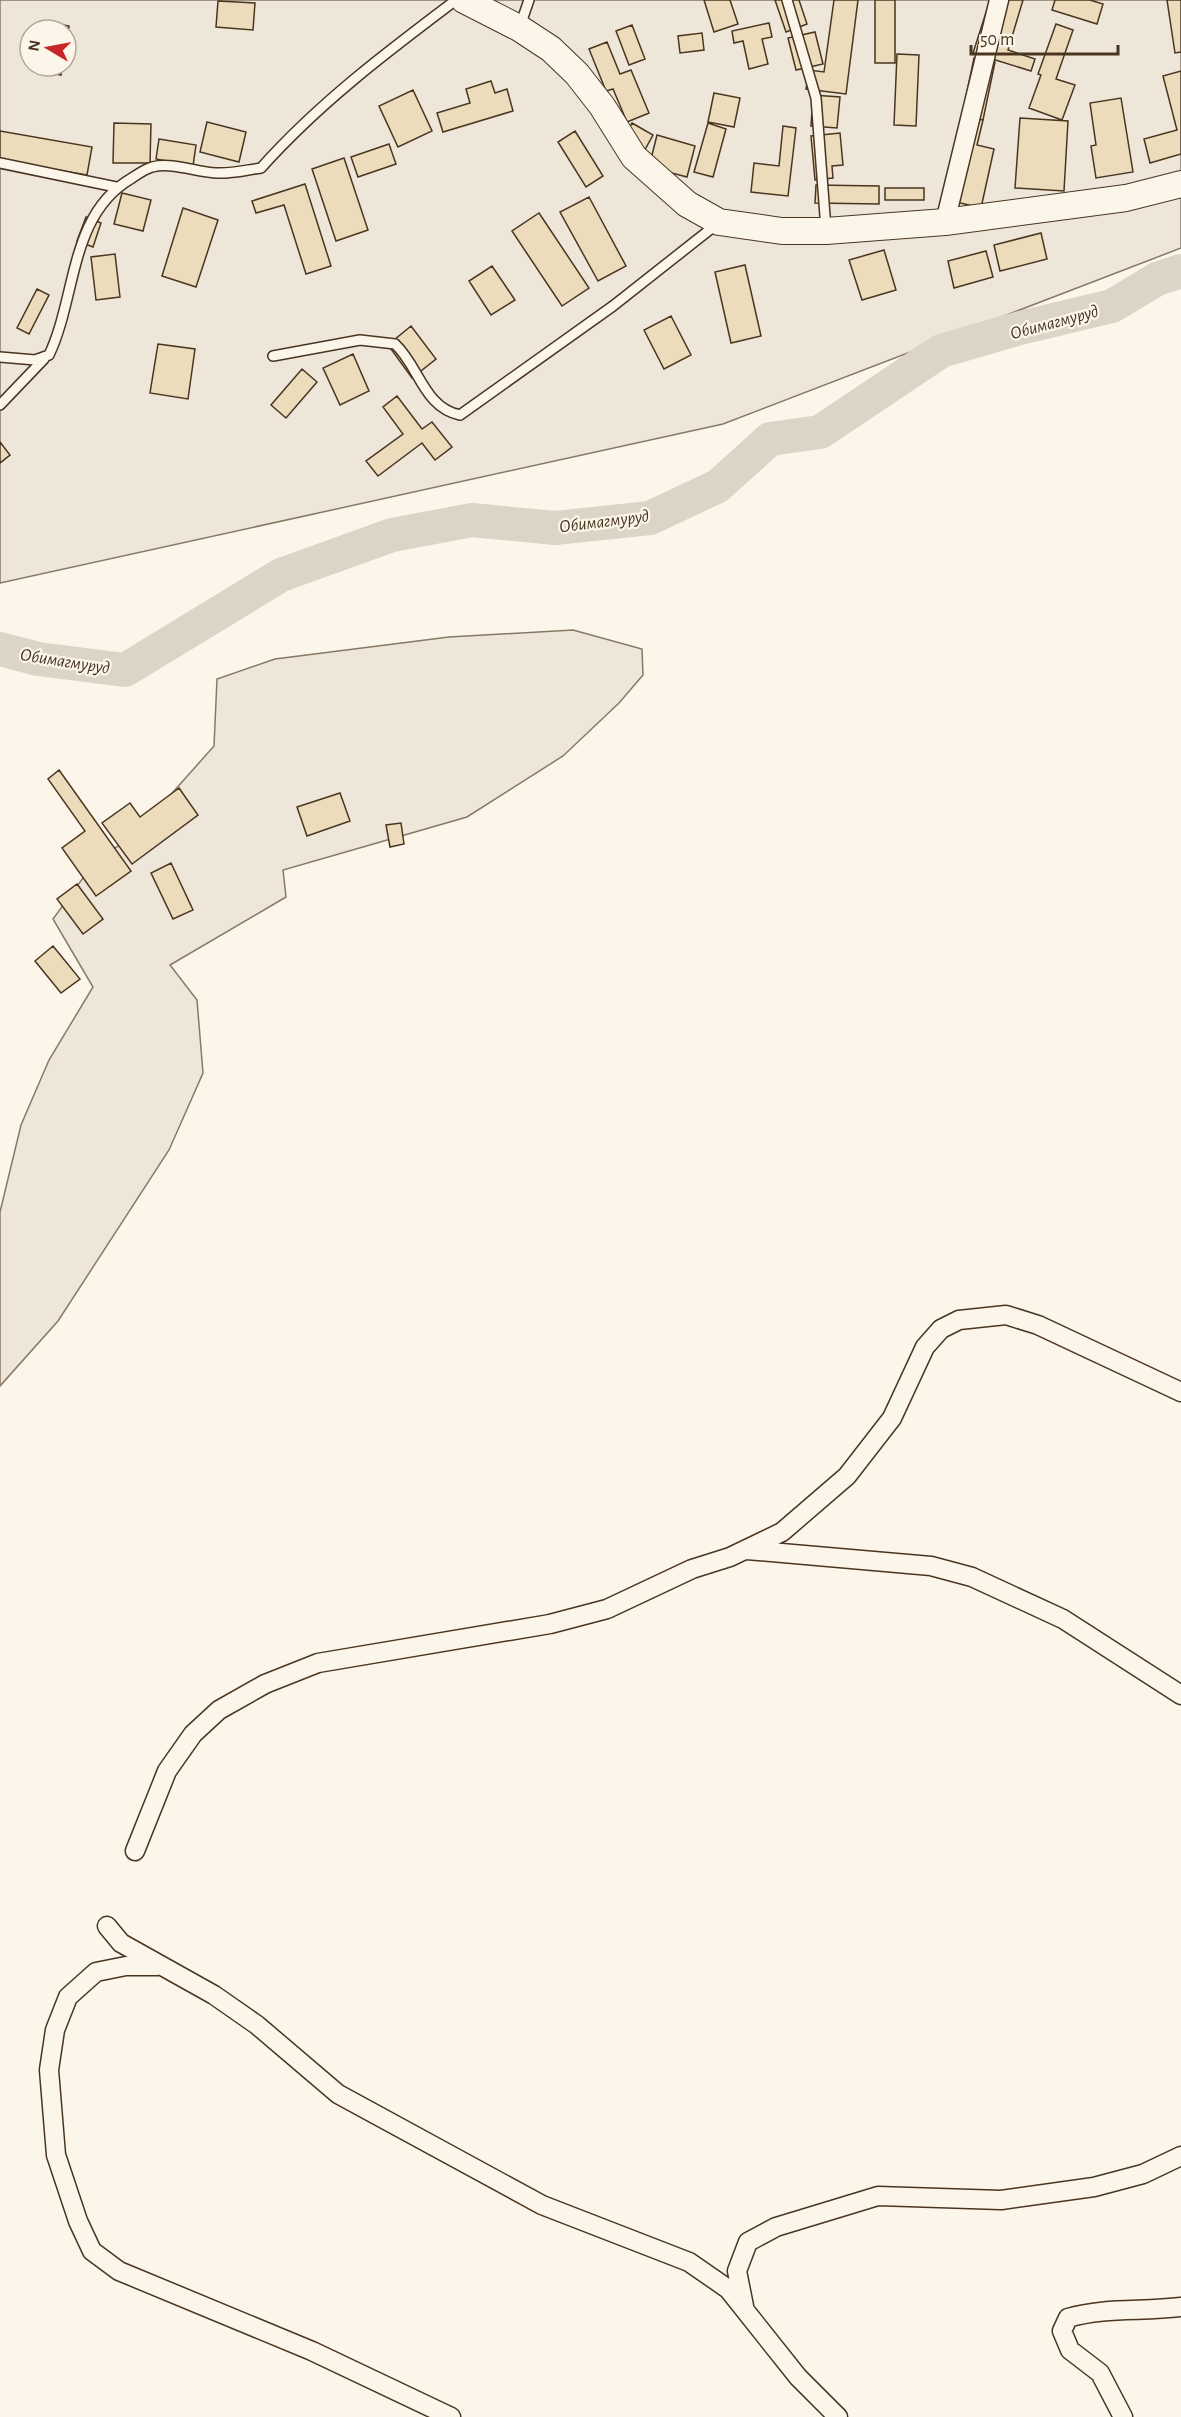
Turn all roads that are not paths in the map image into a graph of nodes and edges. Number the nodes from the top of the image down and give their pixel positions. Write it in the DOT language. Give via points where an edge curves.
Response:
graph roads {
  1 [pos="456,0"];
  2 [pos="464,0"];
  3 [pos="529,0"];
  4 [pos="787,0"];
  5 [pos="999,0"];
  6 [pos="519,28"];
  7 [pos="0,163"];
  8 [pos="1181,184"];
  9 [pos="116,187"];
  10 [pos="719,222"];
  11 [pos="945,222"];
  12 [pos="826,231"];
  13 [pos="273,356"];
  14 [pos="0,357"];
  15 [pos="44,359"];
  16 [pos="0,405"];
  17 [pos="1181,1392"];
  18 [pos="746,1549"];
  19 [pos="1181,1695"];
  20 [pos="135,1851"];
  21 [pos="107,1926"];
  22 [pos="157,1966"];
  23 [pos="1181,2156"];
  24 [pos="1181,2307"];
  25 [pos="745,2311"];
  26 [pos="452,2417"];
  27 [pos="838,2417"];
  28 [pos="1123,2417"];
  1 -- 9 [label="lane" via="364,69 297,128 261,168 215,173 169,165 151,167"];
  2 -- 6 [label="street"];
  3 -- 6 [label="lane"];
  4 -- 12 [label="lane" via="816,98"];
  5 -- 11 [label="street"];
  6 -- 10 [label="street" via="551,49 578,74 634,157 687,204"];
  7 -- 9 [label="lane"];
  8 -- 11 [label="street" via="1126,198"];
  9 -- 15 [label="lane" via="94,214 83,239 64,317"];
  10 -- 12 [label="street" via="782,231"];
  10 -- 13 [label="lane" via="613,306 460,415 442,410 395,344 360,340"];
  11 -- 12 [label="street"];
  14 -- 15 [label="lane"];
  15 -- 16 [label="lane"];
  17 -- 18 [label="street" via="1038,1324 1006,1315 959,1320 941,1329 925,1347 892,1418 848,1476 782,1532"];
  18 -- 19 [label="street" via="931,1566 972,1577 1063,1619"];
  18 -- 20 [label="street" via="692,1569 607,1610 550,1624 318,1663 265,1684 219,1710 194,1734 167,1771"];
  21 -- 22 [label="street" via="121,1943"];
  22 -- 25 [label="street" via="223,2001 257,2025 338,2094 542,2205 689,2262 728,2289"];
  22 -- 26 [label="street" via="126,1966 96,1972 68,1997 55,2030 49,2070 56,2155 92,2251 119,2271 312,2351"];
  23 -- 25 [label="street" via="1143,2174 1094,2187 1001,2200 878,2196 776,2227 748,2242 737,2271"];
  24 -- 28 [label="street" via="1153,2311 1093,2310 1068,2318 1062,2331 1070,2350 1100,2373"];
  25 -- 27 [label="street" via="798,2377"];
}
